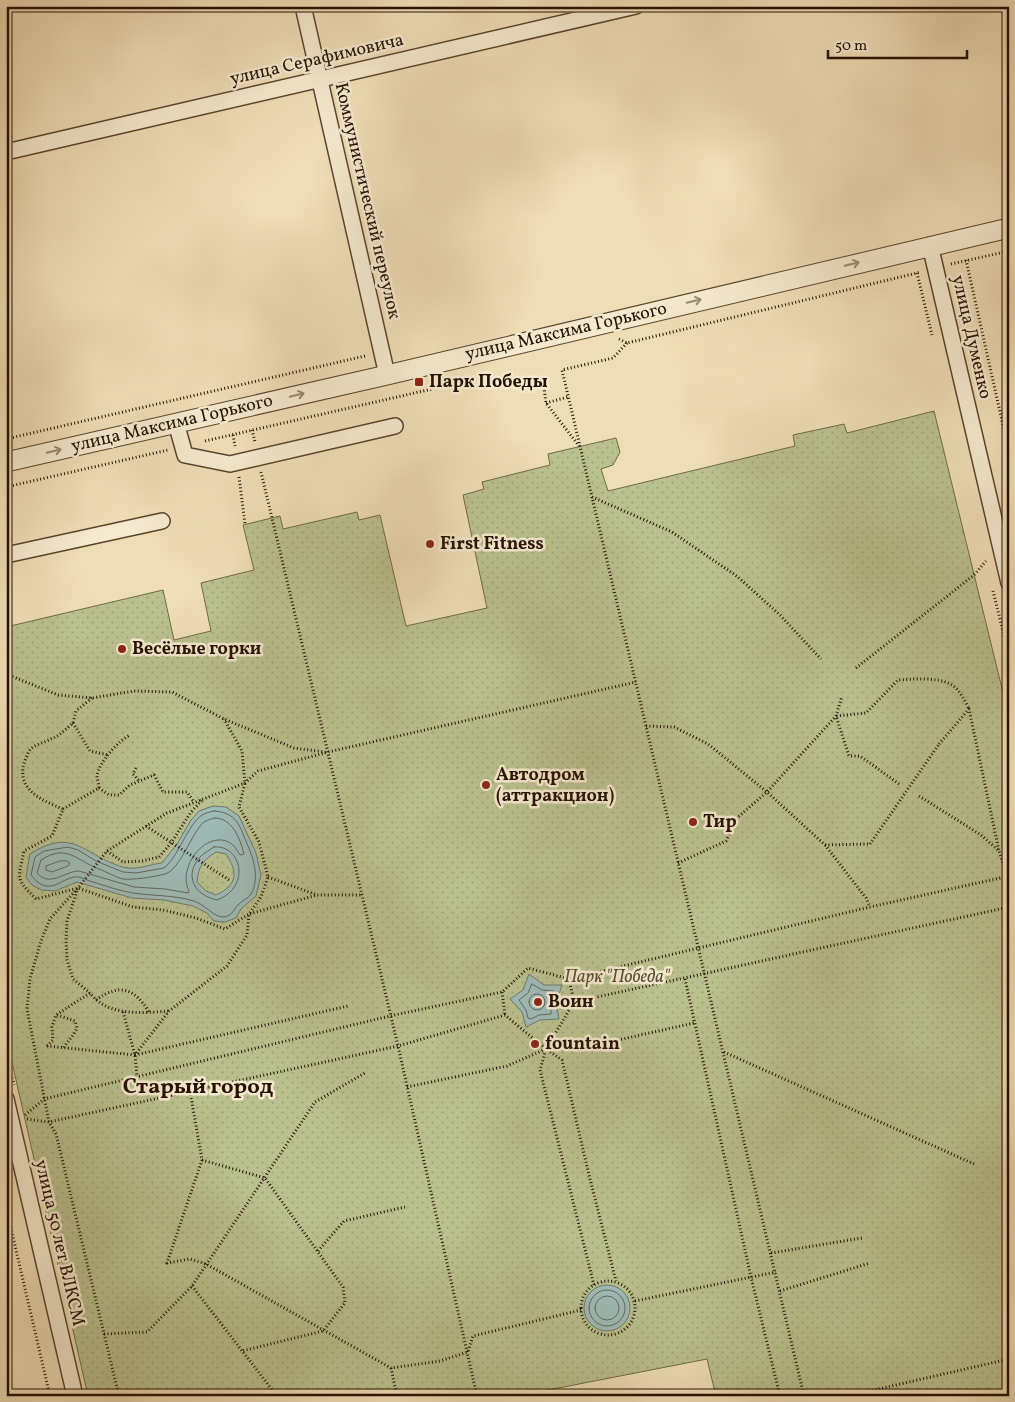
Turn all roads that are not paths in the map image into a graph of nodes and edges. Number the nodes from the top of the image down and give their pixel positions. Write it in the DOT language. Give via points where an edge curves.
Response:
graph roads {
  1 [pos="303,6"];
  2 [pos="636,6"];
  3 [pos="320,79"];
  4 [pos="6,152"];
  5 [pos="1009,228"];
  6 [pos="930,245"];
  7 [pos="387,375"];
  8 [pos="176,423"];
  9 [pos="394,426"];
  10 [pos="6,462"];
  11 [pos="162,521"];
  12 [pos="6,555"];
  13 [pos="1009,583"];
  14 [pos="6,1099"];
  15 [pos="75,1396"];
  1 -- 3 [label="street, Коммунистический переулок"];
  2 -- 3 [label="street, улица Серафимовича"];
  3 -- 4 [label="street, улица Серафимовича"];
  3 -- 7 [label="street, Коммунистический переулок"];
  5 -- 6 [label="street, улица Максима Горького"];
  7 -- 6 [label="street, улица Максима Горького, one-way"];
  6 -- 13 [label="street, улица Думенко"];
  8 -- 7 [label="street, улица Максима Горького, one-way"];
  8 -- 9 [label="street" via="185,455 230,464"];
  10 -- 8 [label="street, улица Максима Горького, one-way"];
  11 -- 12 [label="street"];
  14 -- 15 [label="street, улица 50 лет ВЛКСМ"];
}
